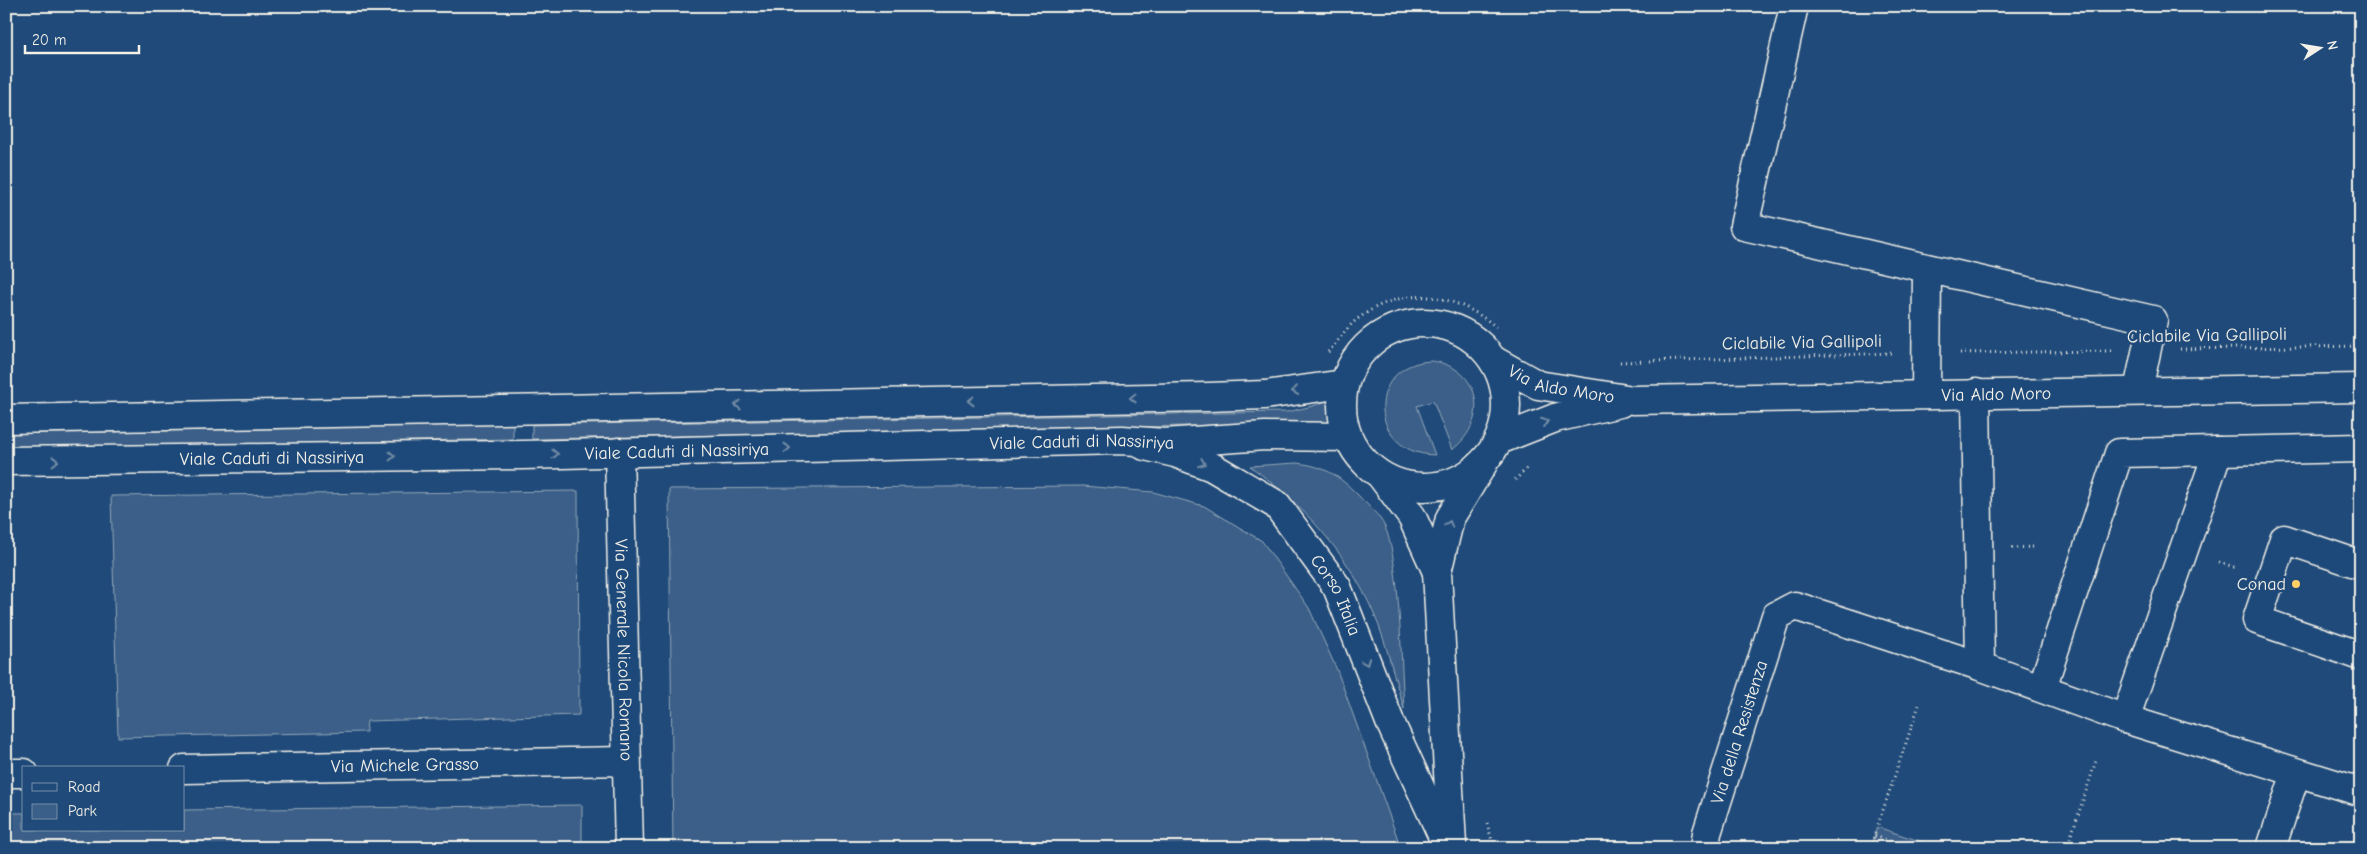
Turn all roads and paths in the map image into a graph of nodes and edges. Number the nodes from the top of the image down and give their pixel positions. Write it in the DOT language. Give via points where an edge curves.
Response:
graph roads {
  1 [pos="1794,6"];
  2 [pos="1927,268"];
  3 [pos="1498,329"];
  4 [pos="2361,346"];
  5 [pos="2147,350"];
  6 [pos="1926,352"];
  7 [pos="1325,354"];
  8 [pos="1494,360"];
  9 [pos="1610,362"];
  10 [pos="1344,384"];
  11 [pos="2361,388"];
  12 [pos="2138,390"];
  13 [pos="1976,392"];
  14 [pos="1926,394"];
  15 [pos="1633,400"];
  16 [pos="6,419"];
  17 [pos="1347,437"];
  18 [pos="1122,440"];
  19 [pos="1499,440"];
  20 [pos="2361,448"];
  21 [pos="619,452"];
  22 [pos="2218,452"];
  23 [pos="6,461"];
  24 [pos="1532,463"];
  25 [pos="1483,464"];
  26 [pos="1382,478"];
  27 [pos="1511,485"];
  28 [pos="2034,547"];
  29 [pos="2006,549"];
  30 [pos="2219,562"];
  31 [pos="2361,565"];
  32 [pos="2236,568"];
  33 [pos="1437,572"];
  34 [pos="2361,656"];
  35 [pos="1980,666"];
  36 [pos="2042,688"];
  37 [pos="1920,702"];
  38 [pos="2125,719"];
  39 [pos="626,761"];
  40 [pos="2096,761"];
  41 [pos="185,770"];
  42 [pos="6,773"];
  43 [pos="22,773"];
  44 [pos="2296,773"];
  45 [pos="2361,792"];
  46 [pos="1486,819"];
  47 [pos="1875,836"];
  48 [pos="628,848"];
  49 [pos="1448,848"];
  50 [pos="1452,848"];
  51 [pos="1494,848"];
  52 [pos="1705,848"];
  53 [pos="1870,848"];
  54 [pos="1908,848"];
  55 [pos="2067,848"];
  56 [pos="2270,848"];
  1 -- 2 [label="main road" via="1744,226"];
  2 -- 5 [label="main road" via="2153,320"];
  2 -- 6 [label="main road"];
  3 -- 7 [label="path" via="1481,314 1462,304 1419,296 1398,299 1376,306 1358,318"];
  4 -- 5 [label="path, Ciclabile Via Gallipoli"];
  5 -- 6 [label="path, Ciclabile Via Gallipoli"];
  5 -- 12 [label="main road"];
  6 -- 9 [label="path, Ciclabile Via Gallipoli"];
  6 -- 14 [label="main road"];
  8 -- 10 [label="main road" via="1475,339 1451,326 1424,322 1397,326 1373,339 1354,359"];
  8 -- 15 [label="main road, Via Aldo Moro" via="1538,385"];
  8 -- 19 [label="main road" via="1504,385 1507,413"];
  10 -- 16 [label="main road, one-way" via="1265,395 1208,397"];
  10 -- 17 [label="main road" via="1341,410"];
  11 -- 12 [label="main road, Via Aldo Moro"];
  12 -- 13 [label="main road, Via Aldo Moro"];
  13 -- 14 [label="main road, Via Aldo Moro"];
  13 -- 35 [label="main road"];
  14 -- 15 [label="main road, Via Aldo Moro"];
  19 -- 15 [label="main road, Via Aldo Moro, one-way" via="1555,418"];
  17 -- 18 [label="main road, Viale Caduti di Nassiriya" via="1265,436 1164,443"];
  17 -- 26 [label="main road" via="1361,460"];
  21 -- 18 [label="main road, Viale Caduti di Nassiriya, one-way"];
  18 -- 49 [label="main road, Corso Italia, one-way" via="1175,453 1212,467 1277,505 1337,587 1390,722"];
  19 -- 25 [label="main road"];
  20 -- 22 [label="main road"];
  23 -- 21 [label="main road, Viale Caduti di Nassiriya, one-way"];
  21 -- 39 [label="main road, Via Generale Nicola Romano"];
  22 -- 36 [label="main road" via="2119,453"];
  22 -- 38 [label="main road"];
  24 -- 27 [label="path"];
  25 -- 26 [label="main road" via="1460,480 1434,488 1407,487"];
  33 -- 25 [label="main road, one-way" via="1450,518"];
  26 -- 33 [label="main road" via="1412,517"];
  28 -- 29 [label="path"];
  30 -- 32 [label="path"];
  31 -- 34 [label="main road" via="2284,539 2257,620"];
  33 -- 50 [label="main road"];
  35 -- 36 [label="main road"];
  35 -- 52 [label="main road, Via della Resistenza" via="1795,606 1776,616"];
  36 -- 38 [label="main road"];
  37 -- 47 [label="path"];
  38 -- 44 [label="main road"];
  39 -- 41 [label="main road, Via Michele Grasso"];
  39 -- 48 [label="main road, Via Generale Nicola Romano"];
  40 -- 55 [label="path"];
  42 -- 43 [label="main road"];
  44 -- 45 [label="main road"];
  44 -- 56 [label="main road"];
  46 -- 51 [label="path"];
  47 -- 53 [label="path"];
  47 -- 54 [label="path"];
}
